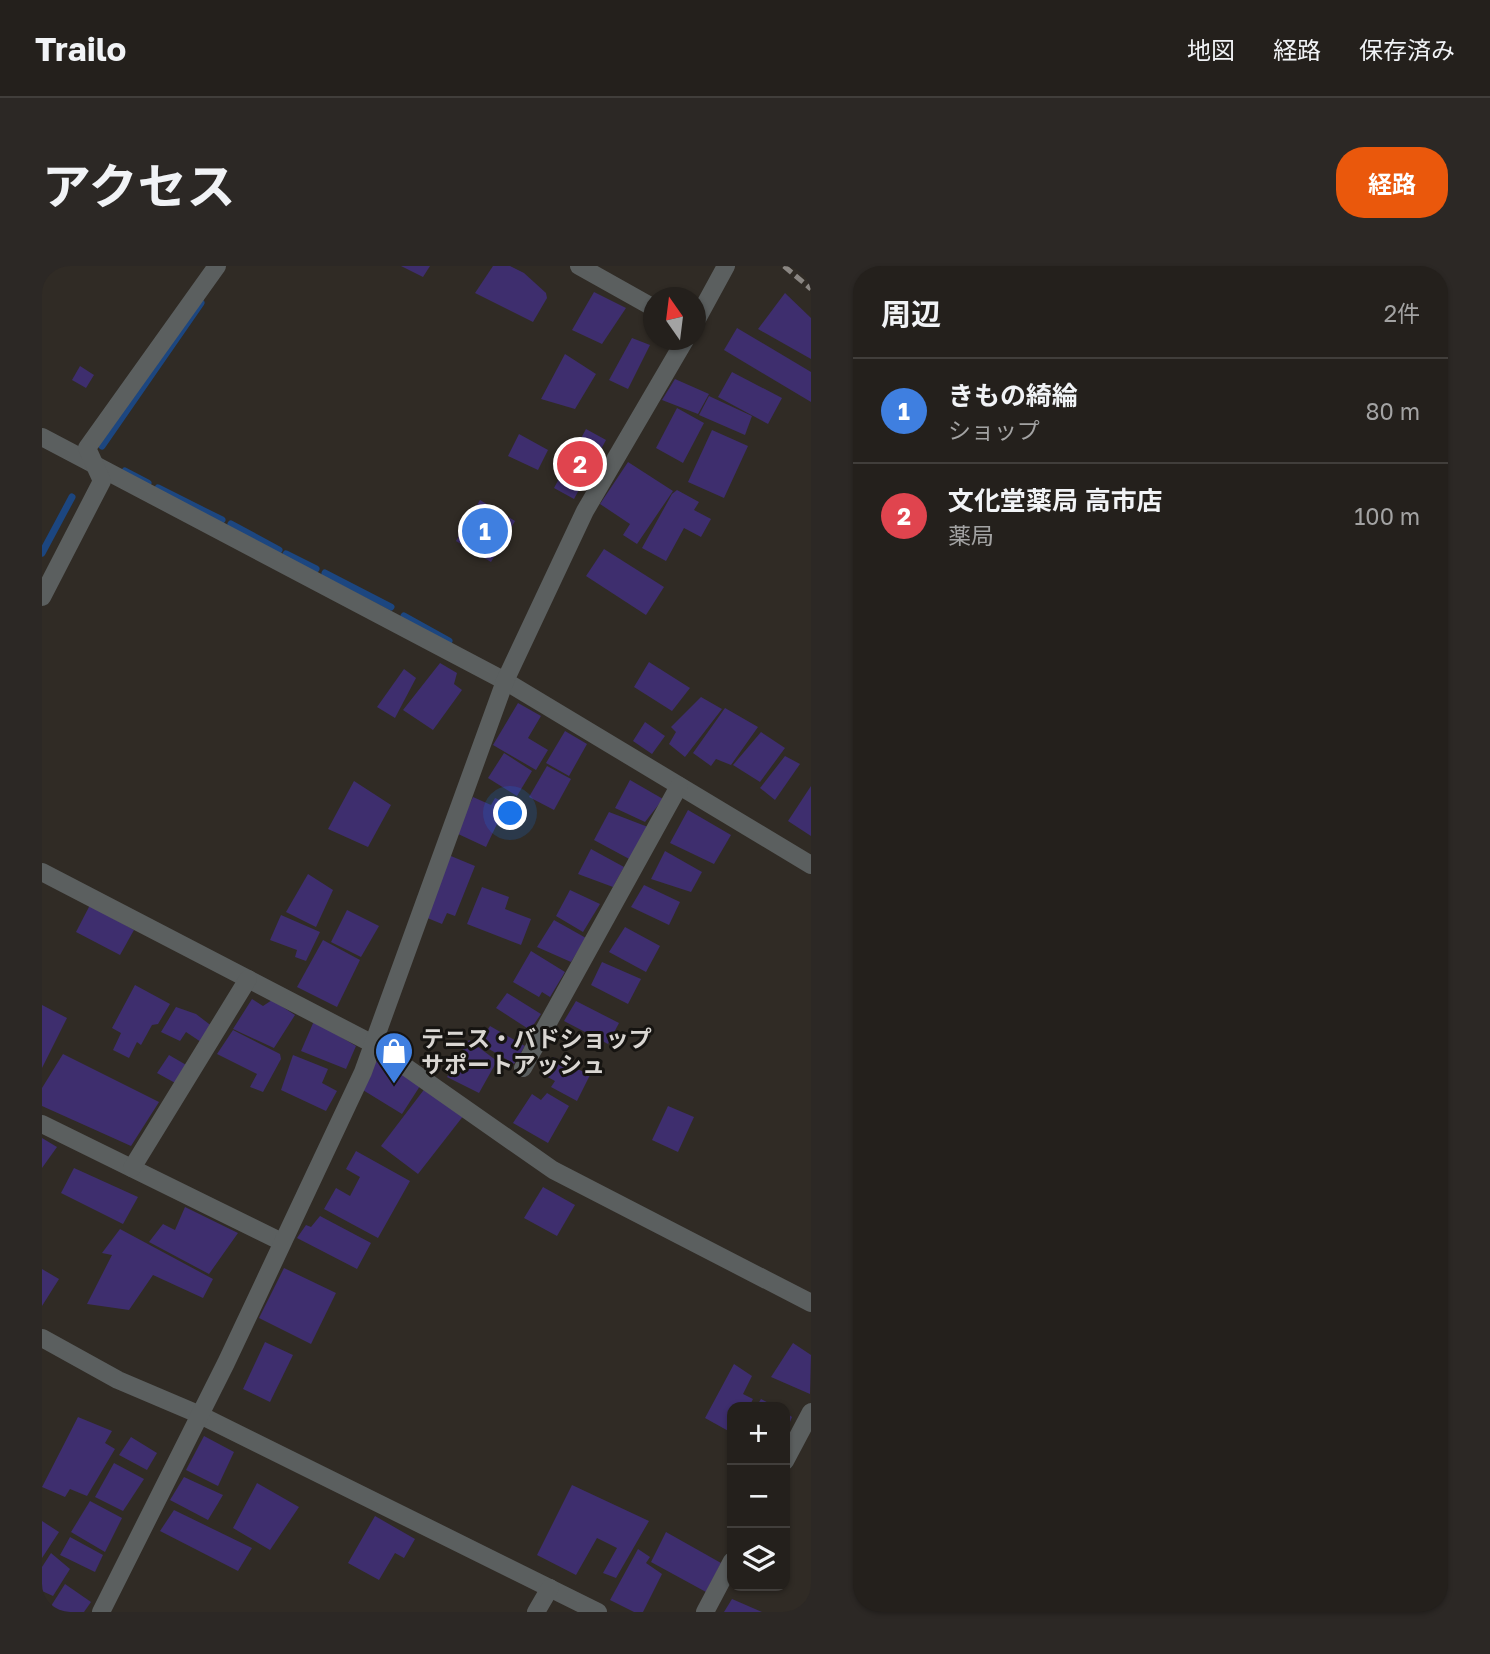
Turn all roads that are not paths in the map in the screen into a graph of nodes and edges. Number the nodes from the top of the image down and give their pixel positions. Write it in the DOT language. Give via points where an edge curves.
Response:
graph roads {
  1 [pos="217,266"];
  2 [pos="579,266"];
  3 [pos="726,266"];
  4 [pos="706,301"];
  5 [pos="643,302"];
  6 [pos="679,350"];
  7 [pos="42,437"];
  8 [pos="96,467"];
  9 [pos="42,597"];
  10 [pos="505,681"];
  11 [pos="679,786"];
  12 [pos="811,865"];
  13 [pos="42,872"];
  14 [pos="248,979"];
  15 [pos="373,1044"];
  16 [pos="523,1068"];
  17 [pos="42,1124"];
  18 [pos="132,1168"];
  19 [pos="282,1242"];
  20 [pos="811,1303"];
  21 [pos="42,1338"];
  22 [pos="811,1412"];
  23 [pos="198,1414"];
  24 [pos="790,1452"];
  25 [pos="727,1570"];
  26 [pos="550,1588"];
  27 [pos="102,1612"];
  28 [pos="536,1612"];
  29 [pos="598,1612"];
  30 [pos="705,1612"];
  1 -- 8 [label="street" via="87,448"];
  2 -- 5 [label="street"];
  3 -- 4 [label="street"];
  6 -- 10 [label="street" via="585,511"];
  7 -- 8 [label="street"];
  8 -- 9 [label="street" via="102,481"];
  8 -- 10 [label="street"];
  10 -- 11 [label="street"];
  10 -- 15 [label="street"];
  11 -- 12 [label="street"];
  11 -- 16 [label="street"];
  13 -- 14 [label="street"];
  14 -- 15 [label="street"];
  14 -- 18 [label="street"];
  15 -- 19 [label="street"];
  15 -- 20 [label="street" via="553,1170"];
  17 -- 18 [label="street"];
  18 -- 19 [label="street"];
  19 -- 23 [label="street"];
  21 -- 23 [label="street" via="118,1380"];
  22 -- 24 [label="street"];
  23 -- 26 [label="street"];
  23 -- 27 [label="street"];
  25 -- 30 [label="street"];
  26 -- 28 [label="street"];
  26 -- 29 [label="street"];
}
